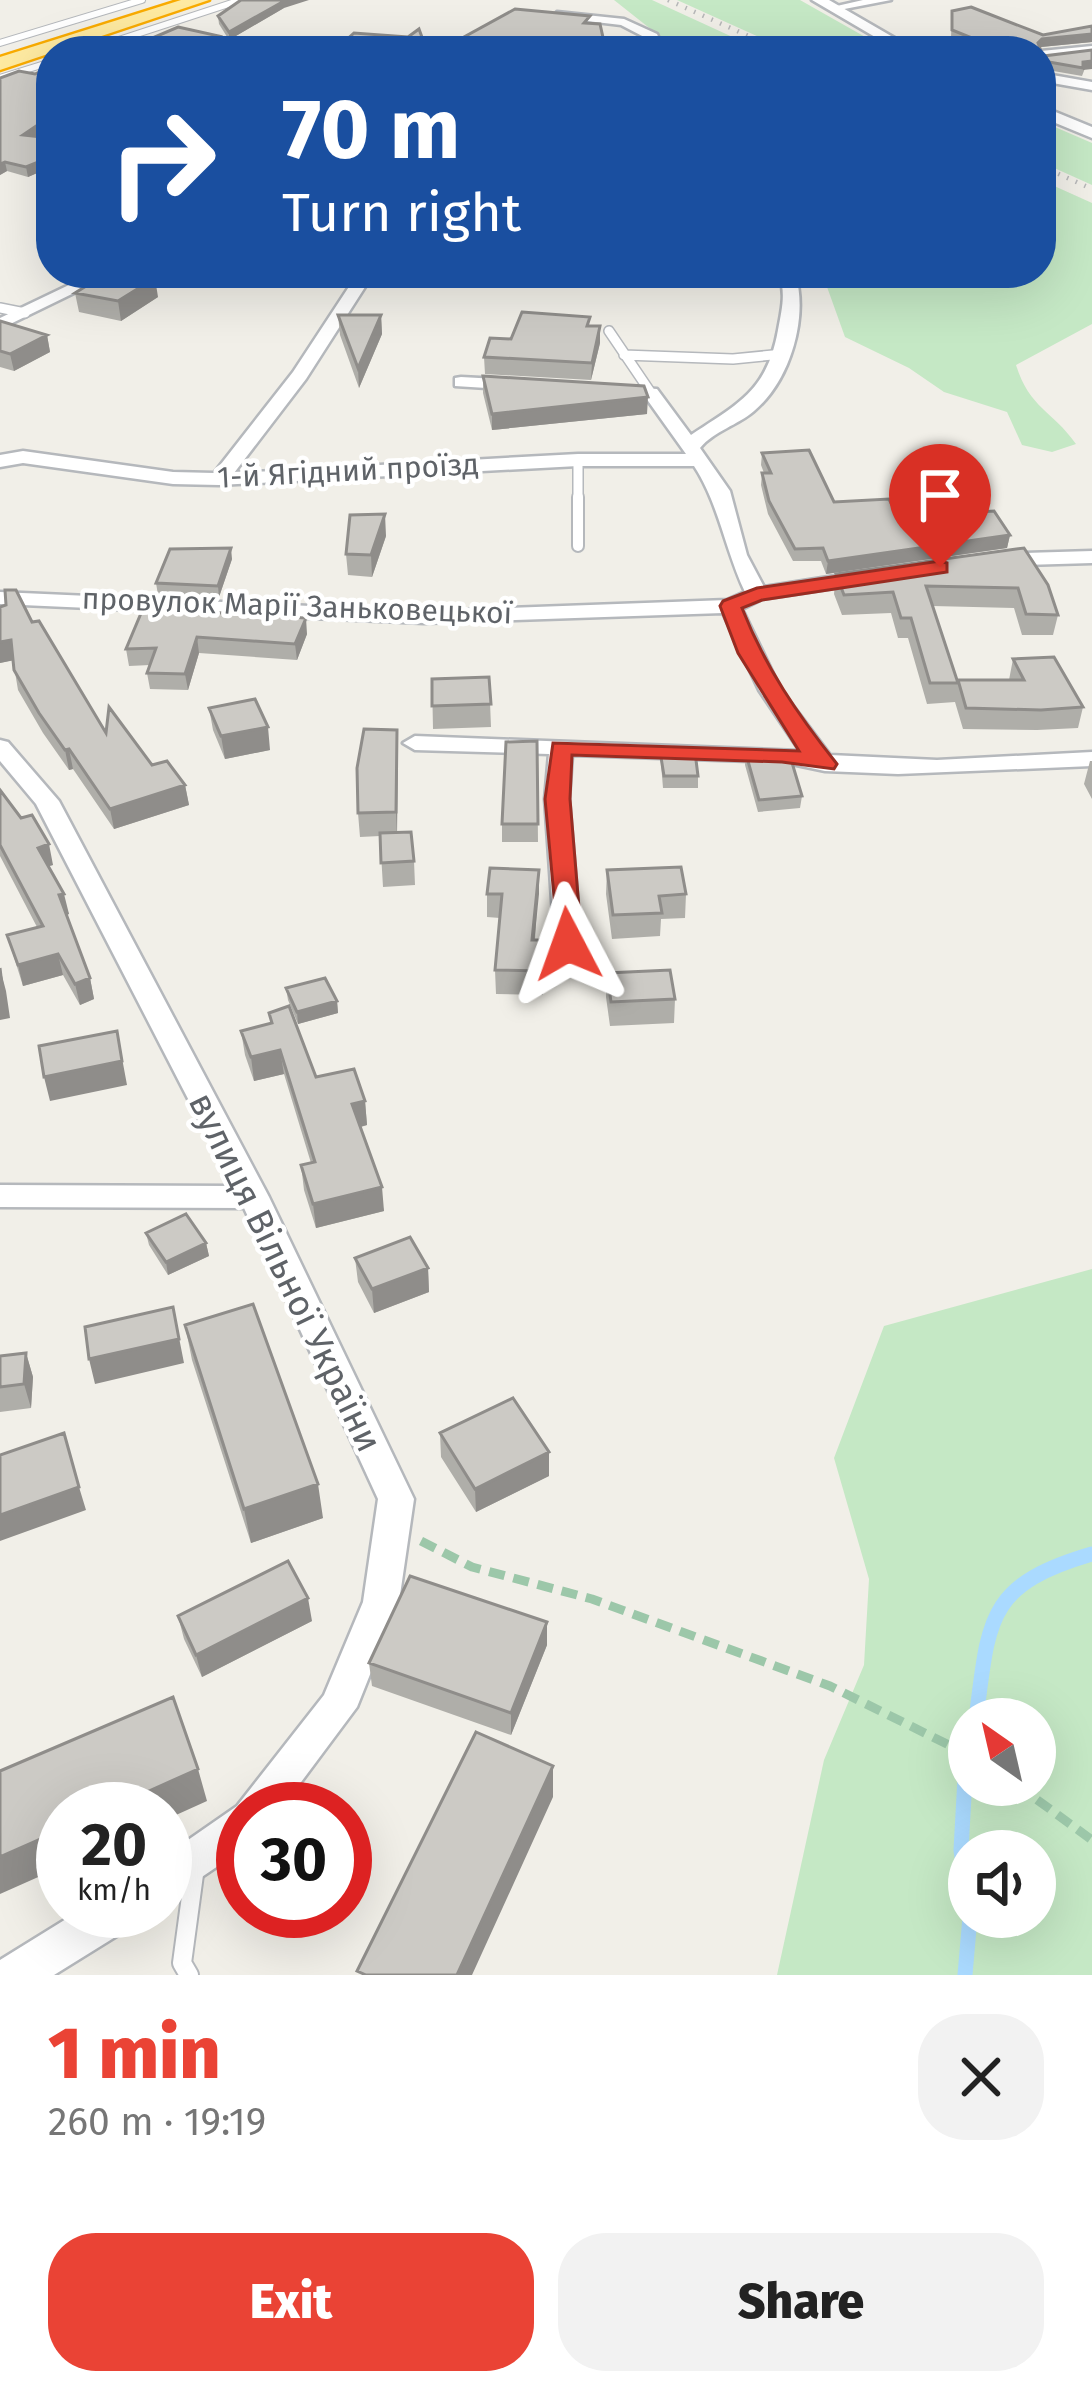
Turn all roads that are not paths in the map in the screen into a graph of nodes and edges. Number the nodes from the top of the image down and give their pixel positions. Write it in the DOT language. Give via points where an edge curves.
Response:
graph roads {
  1 [pos="142,0"];
  2 [pos="200,0"];
  3 [pos="241,0"];
  4 [pos="885,0"];
  5 [pos="827,4"];
  6 [pos="540,13"];
  7 [pos="115,36"];
  8 [pos="126,36"];
  9 [pos="651,36"];
  10 [pos="884,36"];
  11 [pos="0,43"];
  12 [pos="1092,50"];
  13 [pos="1056,54"];
  14 [pos="36,57"];
  15 [pos="0,64"];
  16 [pos="36,67"];
  17 [pos="0,78"];
  18 [pos="1056,80"];
  19 [pos="1092,86"];
  20 [pos="1056,118"];
  21 [pos="1092,133"];
  22 [pos="76,288"];
  23 [pos="356,288"];
  24 [pos="792,288"];
  25 [pos="0,308"];
  26 [pos="25,313"];
  27 [pos="0,324"];
  28 [pos="609,331"];
  29 [pos="783,354"];
  30 [pos="624,355"];
  31 [pos="461,382"];
  32 [pos="532,386"];
  33 [pos="579,389"];
  34 [pos="651,393"];
  35 [pos="695,454"];
  36 [pos="578,460"];
  37 [pos="0,461"];
  38 [pos="219,479"];
  39 [pos="578,547"];
  40 [pos="1092,557"];
  41 [pos="971,563"];
  42 [pos="880,575"];
  43 [pos="757,594"];
  44 [pos="0,598"];
  45 [pos="730,606"];
  46 [pos="415,743"];
  47 [pos="0,747"];
  48 [pos="561,748"];
  49 [pos="1092,759"];
  50 [pos="825,764"];
  51 [pos="568,944"];
  52 [pos="0,1196"];
  53 [pos="254,1197"];
  54 [pos="278,1782"];
  55 [pos="216,1845"];
  56 [pos="192,1863"];
  57 [pos="75,1938"];
  58 [pos="182,1938"];
  59 [pos="15,1975"];
  60 [pos="189,1975"];
  1 -- 11 [label="lane"];
  2 -- 7 [label="highway"];
  3 -- 8 [label="lane"];
  4 -- 5 [label="street"];
  5 -- 10 [label="street"];
  6 -- 9 [label="street" via="629,23"];
  12 -- 13 [label="street"];
  14 -- 15 [label="highway"];
  16 -- 17 [label="lane"];
  18 -- 19 [label="street"];
  20 -- 21 [label="street"];
  22 -- 26 [label="street"];
  23 -- 38 [label="street"];
  24 -- 29 [label="street"];
  25 -- 26 [label="lane"];
  26 -- 27 [label="street"];
  28 -- 30 [label="lane"];
  29 -- 30 [label="lane"];
  29 -- 35 [label="street" via="768,388 698,438"];
  30 -- 34 [label="lane"];
  31 -- 32 [label="street"];
  33 -- 34 [label="street"];
  34 -- 35 [label="street"];
  35 -- 36 [label="street, 1-й Ягідний проїзд"];
  35 -- 43 [label="street" via="720,491 736,555"];
  36 -- 38 [label="street, 1-й Ягідний проїзд"];
  36 -- 39 [label="lane"];
  37 -- 38 [label="street, 1-й Ягідний проїзд"];
  40 -- 41 [label="street"];
  42 -- 43 [label="street, провулок Марії Заньковецької"];
  43 -- 45 [label="street, провулок Марії Заньковецької"];
  44 -- 45 [label="street, провулок Марії Заньковецької" via="424,616"];
  45 -- 50 [label="street" via="749,653"];
  46 -- 48 [label="street"];
  47 -- 53 [label="street, вулиця Вільної України" via="47,801"];
  48 -- 50 [label="street" via="782,755"];
  48 -- 51 [label="street"];
  49 -- 50 [label="street"];
  52 -- 53 [label="street"];
  53 -- 54 [label="street, вулиця Вільної України" via="396,1499 381,1602 338,1707"];
  55 -- 56 [label="street"];
  57 -- 59 [label="street"];
  58 -- 60 [label="lane"];
}
